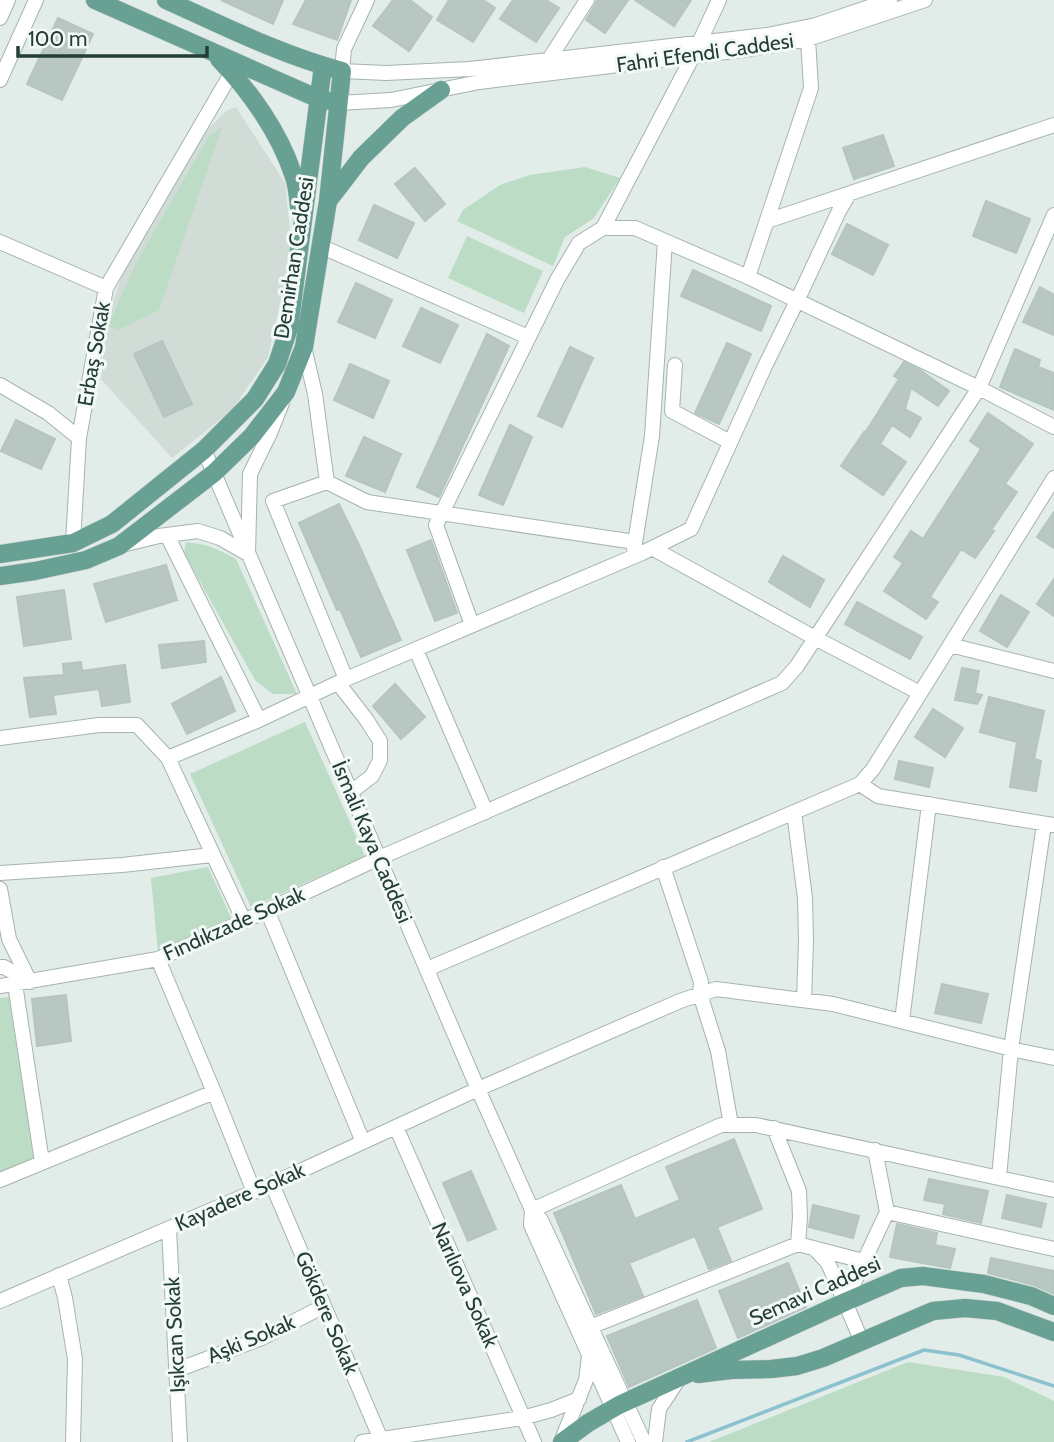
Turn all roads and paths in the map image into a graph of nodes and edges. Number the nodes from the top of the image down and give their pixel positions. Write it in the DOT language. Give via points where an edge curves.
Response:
graph roads {
  1 [pos="8,0"];
  2 [pos="36,0"];
  3 [pos="95,0"];
  4 [pos="166,0"];
  5 [pos="367,0"];
  6 [pos="586,0"];
  7 [pos="719,0"];
  8 [pos="890,0"];
  9 [pos="925,0"];
  10 [pos="0,18"];
  11 [pos="808,39"];
  12 [pos="696,50"];
  13 [pos="214,54"];
  14 [pos="548,61"];
  15 [pos="323,66"];
  16 [pos="342,71"];
  17 [pos="232,72"];
  18 [pos="540,74"];
  19 [pos="0,80"];
  20 [pos="441,90"];
  21 [pos="319,99"];
  22 [pos="338,103"];
  23 [pos="1054,125"];
  24 [pos="849,194"];
  25 [pos="328,201"];
  26 [pos="1054,215"];
  27 [pos="767,221"];
  28 [pos="302,223"];
  29 [pos="603,228"];
  30 [pos="665,241"];
  31 [pos="0,242"];
  32 [pos="320,246"];
  33 [pos="748,277"];
  34 [pos="106,288"];
  35 [pos="797,301"];
  36 [pos="528,337"];
  37 [pos="304,346"];
  38 [pos="675,365"];
  39 [pos="0,385"];
  40 [pos="979,387"];
  41 [pos="286,392"];
  42 [pos="1054,428"];
  43 [pos="79,438"];
  44 [pos="730,442"];
  45 [pos="204,450"];
  46 [pos="214,473"];
  47 [pos="1054,478"];
  48 [pos="327,482"];
  49 [pos="443,513"];
  50 [pos="167,535"];
  51 [pos="635,542"];
  52 [pos="74,543"];
  53 [pos="119,546"];
  54 [pos="652,548"];
  55 [pos="0,554"];
  56 [pos="248,554"];
  57 [pos="633,557"];
  58 [pos="0,576"];
  59 [pos="472,625"];
  60 [pos="815,638"];
  61 [pos="950,645"];
  62 [pos="416,650"];
  63 [pos="1054,671"];
  64 [pos="342,681"];
  65 [pos="920,693"];
  66 [pos="309,696"];
  67 [pos="259,720"];
  68 [pos="0,738"];
  69 [pos="168,758"];
  70 [pos="860,785"];
  71 [pos="351,792"];
  72 [pos="929,804"];
  73 [pos="486,812"];
  74 [pos="794,812"];
  75 [pos="1049,825"];
  76 [pos="212,855"];
  77 [pos="379,858"];
  78 [pos="663,867"];
  79 [pos="0,873"];
  80 [pos="0,889"];
  81 [pos="267,910"];
  82 [pos="244,921"];
  83 [pos="158,959"];
  84 [pos="0,967"];
  85 [pos="427,969"];
  86 [pos="23,983"];
  87 [pos="0,986"];
  88 [pos="700,994"];
  89 [pos="804,1000"];
  90 [pos="902,1021"];
  91 [pos="1011,1049"];
  92 [pos="1054,1058"];
  93 [pos="478,1089"];
  94 [pos="214,1092"];
  95 [pos="731,1125"];
  96 [pos="396,1127"];
  97 [pos="774,1128"];
  98 [pos="363,1142"];
  99 [pos="875,1150"];
  100 [pos="42,1162"];
  101 [pos="999,1177"];
  102 [pos="0,1180"];
  103 [pos="272,1184"];
  104 [pos="1054,1190"];
  105 [pos="254,1192"];
  106 [pos="532,1210"];
  107 [pos="887,1212"];
  108 [pos="169,1229"];
  109 [pos="798,1244"];
  110 [pos="814,1248"];
  111 [pos="1054,1248"];
  112 [pos="863,1261"];
  113 [pos="60,1275"];
  114 [pos="0,1301"];
  115 [pos="845,1302"];
  116 [pos="324,1306"];
  117 [pos="1054,1306"];
  118 [pos="590,1327"];
  119 [pos="1054,1332"];
  120 [pos="862,1342"];
  121 [pos="589,1355"];
  122 [pos="177,1370"];
  123 [pos="681,1376"];
  124 [pos="579,1399"];
  125 [pos="619,1405"];
  126 [pos="523,1418"];
  127 [pos="381,1441"];
  128 [pos="532,1441"];
  129 [pos="73,1442"];
  130 [pos="180,1442"];
  131 [pos="362,1442"];
  132 [pos="553,1442"];
  133 [pos="561,1442"];
  134 [pos="628,1442"];
  135 [pos="644,1442"];
  136 [pos="655,1442"];
  1 -- 10 [label="street"];
  2 -- 19 [label="street"];
  3 -- 13 [label="main road"];
  4 -- 15 [label="main road"];
  5 -- 16 [label="street" via="344,49"];
  6 -- 14 [label="street"];
  7 -- 12 [label="street"];
  8 -- 12 [label="street, Fahri Efendi Caddesi" via="816,25"];
  9 -- 11 [label="street, Fahri Efendi Caddesi"];
  11 -- 12 [label="street, Fahri Efendi Caddesi" via="751,49"];
  11 -- 27 [label="street" via="811,88"];
  12 -- 14 [label="street, Fahri Efendi Caddesi"];
  12 -- 18 [label="street, Fahri Efendi Caddesi"];
  12 -- 29 [label="street"];
  13 -- 17 [label="main road"];
  13 -- 21 [label="main road"];
  14 -- 16 [label="street, Fahri Efendi Caddesi" via="386,74"];
  14 -- 18 [label="street"];
  15 -- 16 [label="main road"];
  15 -- 21 [label="main road, Demirhan Caddesi"];
  16 -- 22 [label="main road, Demirhan Caddesi"];
  17 -- 28 [label="main road" via="277,138 294,176"];
  17 -- 34 [label="street, Erbaş Sokak"];
  18 -- 20 [label="street, Fahri Efendi Caddesi"];
  20 -- 22 [label="street, Fahri Efendi Caddesi" via="391,100"];
  20 -- 25 [label="main road" via="402,118 360,158"];
  21 -- 22 [label="main road"];
  21 -- 28 [label="main road, Demirhan Caddesi"];
  22 -- 25 [label="main road, Demirhan Caddesi"];
  23 -- 24 [label="street"];
  24 -- 27 [label="street"];
  24 -- 35 [label="street"];
  25 -- 32 [label="main road, Demirhan Caddesi"];
  26 -- 40 [label="street, Fındıkzade Sokak"];
  27 -- 33 [label="street"];
  28 -- 45 [label="main road, Demirhan Caddesi" via="289,328 277,364 255,399"];
  29 -- 30 [label="street" via="635,228"];
  29 -- 36 [label="street" via="579,243"];
  30 -- 33 [label="street"];
  30 -- 51 [label="street" via="652,436"];
  31 -- 34 [label="street"];
  32 -- 36 [label="street"];
  32 -- 37 [label="main road, Demirhan Caddesi"];
  33 -- 35 [label="street"];
  34 -- 43 [label="street, Erbaş Sokak"];
  35 -- 40 [label="street"];
  35 -- 44 [label="street"];
  36 -- 49 [label="street"];
  37 -- 41 [label="main road, Demirhan Caddesi"];
  37 -- 48 [label="street" via="316,394"];
  38 -- 44 [label="street" via="672,411"];
  39 -- 43 [label="street"];
  40 -- 42 [label="street"];
  40 -- 60 [label="street, Fındıkzade Sokak"];
  41 -- 46 [label="main road, Demirhan Caddesi" via="253,436"];
  41 -- 56 [label="street" via="250,474"];
  43 -- 52 [label="street, Erbaş Sokak"];
  44 -- 54 [label="street" via="691,528"];
  45 -- 46 [label="street, İsmali Kaya Caddesi"];
  45 -- 52 [label="main road, Demirhan Caddesi" via="112,524"];
  46 -- 53 [label="main road, Demirhan Caddesi"];
  46 -- 56 [label="street, İsmali Kaya Caddesi"];
  47 -- 61 [label="street"];
  48 -- 49 [label="street" via="367,502"];
  48 -- 64 [label="street" via="273,501"];
  49 -- 51 [label="street"];
  49 -- 59 [label="street" via="436,524"];
  50 -- 53 [label="street"];
  50 -- 56 [label="street" via="198,531"];
  50 -- 67 [label="street"];
  51 -- 57 [label="street"];
  52 -- 55 [label="main road, Demirhan Caddesi"];
  53 -- 58 [label="main road, Demirhan Caddesi" via="86,560"];
  54 -- 57 [label="street"];
  54 -- 60 [label="street"];
  56 -- 66 [label="street, İsmali Kaya Caddesi"];
  57 -- 59 [label="street"];
  59 -- 62 [label="street"];
  60 -- 65 [label="street"];
  60 -- 73 [label="street, Fındıkzade Sokak" via="782,683"];
  61 -- 63 [label="street"];
  61 -- 65 [label="street"];
  62 -- 64 [label="street"];
  62 -- 73 [label="street"];
  64 -- 66 [label="street"];
  64 -- 71 [label="street" via="380,741 380,760 372,776"];
  65 -- 70 [label="street"];
  66 -- 67 [label="street"];
  66 -- 71 [label="street, İsmali Kaya Caddesi"];
  67 -- 69 [label="street"];
  68 -- 69 [label="street" via="99,725 137,725"];
  69 -- 76 [label="street"];
  70 -- 72 [label="street" via="878,796"];
  70 -- 74 [label="street"];
  71 -- 77 [label="street, İsmali Kaya Caddesi"];
  72 -- 75 [label="street"];
  72 -- 90 [label="street"];
  73 -- 77 [label="street, Fındıkzade Sokak"];
  74 -- 78 [label="street"];
  74 -- 89 [label="street" via="804,898"];
  75 -- 91 [label="street"];
  76 -- 79 [label="street"];
  76 -- 82 [label="street"];
  77 -- 81 [label="street, Fındıkzade Sokak"];
  77 -- 85 [label="street, İsmali Kaya Caddesi"];
  78 -- 85 [label="street"];
  78 -- 88 [label="street" via="701,982"];
  80 -- 86 [label="street"];
  81 -- 82 [label="street, Fındıkzade Sokak"];
  81 -- 98 [label="street"];
  82 -- 83 [label="street, Fındıkzade Sokak"];
  83 -- 86 [label="street, Fındıkzade Sokak"];
  83 -- 94 [label="street"];
  84 -- 86 [label="street"];
  85 -- 93 [label="street, İsmali Kaya Caddesi"];
  86 -- 87 [label="street, Fındıkzade Sokak"];
  86 -- 100 [label="street"];
  88 -- 89 [label="street, Kayadere Sokak" via="716,989"];
  88 -- 93 [label="street, Kayadere Sokak"];
  88 -- 95 [label="street" via="718,1051"];
  89 -- 90 [label="street, Kayadere Sokak"];
  90 -- 91 [label="street, Kayadere Sokak"];
  91 -- 92 [label="street, Kayadere Sokak"];
  91 -- 101 [label="street"];
  93 -- 96 [label="street, Kayadere Sokak"];
  93 -- 106 [label="street, İsmali Kaya Caddesi"];
  94 -- 100 [label="street"];
  94 -- 105 [label="street"];
  95 -- 97 [label="street"];
  95 -- 106 [label="street" via="721,1125"];
  96 -- 98 [label="street, Kayadere Sokak"];
  96 -- 126 [label="street, Narılıova Sokak"];
  97 -- 99 [label="street"];
  97 -- 109 [label="street" via="800,1191"];
  98 -- 103 [label="street, Kayadere Sokak"];
  99 -- 101 [label="street"];
  99 -- 107 [label="street"];
  100 -- 102 [label="street"];
  101 -- 104 [label="street"];
  103 -- 105 [label="street, Kayadere Sokak"];
  103 -- 116 [label="street, Gökdere Sokak"];
  105 -- 108 [label="street, Kayadere Sokak"];
  106 -- 118 [label="street, İsmali Kaya Caddesi" via="541,1220"];
  106 -- 121 [label="street, İsmali Kaya Caddesi" via="531,1224"];
  107 -- 111 [label="street"];
  107 -- 112 [label="street"];
  108 -- 113 [label="street, Kayadere Sokak"];
  108 -- 122 [label="street, Işıkcan Sokak"];
  109 -- 110 [label="street"];
  109 -- 118 [label="street"];
  110 -- 112 [label="street"];
  110 -- 115 [label="street" via="828,1263"];
  112 -- 115 [label="street"];
  113 -- 114 [label="street, Kayadere Sokak"];
  113 -- 129 [label="street" via="75,1359"];
  115 -- 117 [label="main road, Semavi Caddesi" via="901,1278 923,1276 984,1284"];
  115 -- 120 [label="street"];
  115 -- 123 [label="main road, Semavi Caddesi"];
  116 -- 122 [label="street, Aşki Sokak" via="262,1338"];
  116 -- 127 [label="street, Gökdere Sokak"];
  118 -- 125 [label="street, İsmali Kaya Caddesi"];
  119 -- 120 [label="main road, Semavi Caddesi" via="997,1311 965,1308 933,1311"];
  120 -- 123 [label="main road, Semavi Caddesi" via="797,1366"];
  121 -- 124 [label="street"];
  121 -- 125 [label="street, İsmali Kaya Caddesi"];
  122 -- 130 [label="street, Işıkcan Sokak"];
  123 -- 125 [label="main road, Semavi Caddesi"];
  123 -- 136 [label="street" via="659,1409"];
  124 -- 126 [label="street"];
  124 -- 133 [label="street"];
  125 -- 133 [label="main road, Semavi Caddesi"];
  125 -- 134 [label="street, İsmali Kaya Caddesi"];
  125 -- 135 [label="street, İsmali Kaya Caddesi"];
  126 -- 127 [label="street"];
  126 -- 128 [label="street, Narılıova Sokak"];
  127 -- 131 [label="street"];
  128 -- 132 [label="street"];
}
